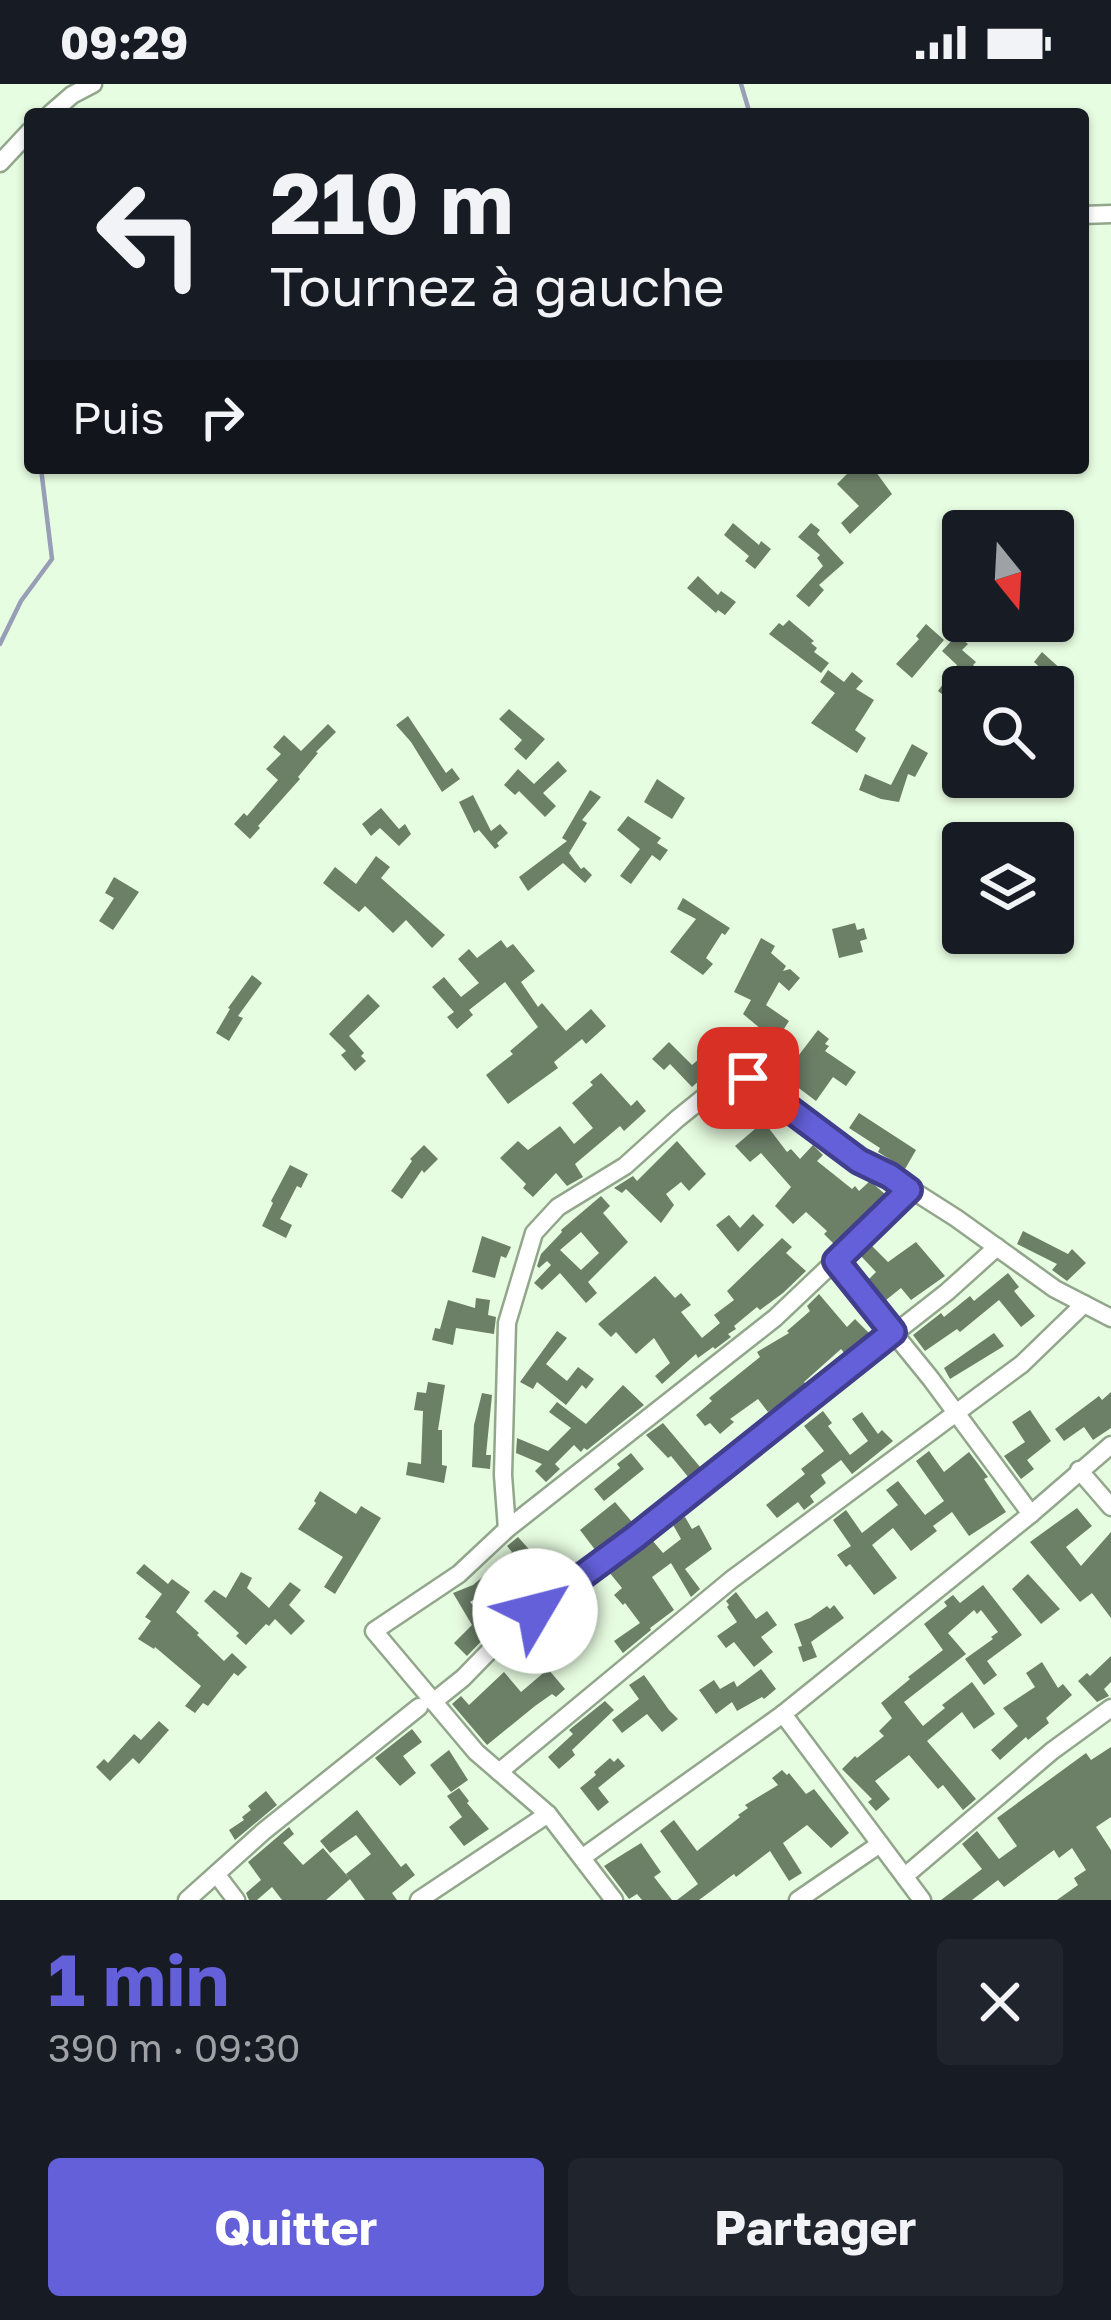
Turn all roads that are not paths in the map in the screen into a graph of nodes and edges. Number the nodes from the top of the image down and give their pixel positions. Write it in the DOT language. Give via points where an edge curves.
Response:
graph roads {
  1 [pos="93,84"];
  2 [pos="57,108"];
  3 [pos="24,137"];
  4 [pos="0,163"];
  5 [pos="909,1190"];
  6 [pos="997,1247"];
  7 [pos="836,1261"];
  8 [pos="1084,1304"];
  9 [pos="1111,1318"];
  10 [pos="893,1332"];
  11 [pos="956,1411"];
  12 [pos="1111,1444"];
  13 [pos="1079,1470"];
  14 [pos="1111,1508"];
  15 [pos="1031,1514"];
  16 [pos="507,1529"];
  17 [pos="426,1705"];
  18 [pos="1111,1708"];
  19 [pos="783,1714"];
  20 [pos="499,1772"];
  21 [pos="548,1814"];
  22 [pos="880,1844"];
  23 [pos="583,1857"];
  24 [pos="217,1875"];
  25 [pos="905,1876"];
  26 [pos="187,1900"];
  27 [pos="236,1900"];
  28 [pos="419,1900"];
  29 [pos="614,1900"];
  30 [pos="798,1900"];
  31 [pos="922,1900"];
  1 -- 2 [label="street"];
  3 -- 4 [label="street"];
  5 -- 6 [label="street"];
  5 -- 7 [label="street"];
  5 -- 16 [label="street" via="734,1073 625,1166 558,1207 534,1233 507,1323"];
  6 -- 8 [label="street"];
  6 -- 10 [label="street"];
  7 -- 10 [label="street"];
  7 -- 16 [label="street" via="776,1318"];
  8 -- 9 [label="street"];
  8 -- 11 [label="street" via="1022,1364"];
  10 -- 11 [label="street"];
  10 -- 17 [label="street"];
  11 -- 15 [label="street"];
  11 -- 20 [label="street" via="730,1580"];
  12 -- 13 [label="street"];
  13 -- 14 [label="street"];
  13 -- 15 [label="street"];
  15 -- 19 [label="street"];
  16 -- 17 [label="street" via="459,1574 374,1631"];
  17 -- 20 [label="street"];
  17 -- 24 [label="street"];
  18 -- 25 [label="street"];
  19 -- 22 [label="street"];
  19 -- 23 [label="street"];
  20 -- 21 [label="street"];
  21 -- 23 [label="street"];
  21 -- 28 [label="street"];
  22 -- 25 [label="street"];
  22 -- 30 [label="street"];
  23 -- 29 [label="street"];
  24 -- 26 [label="street"];
  24 -- 27 [label="street"];
  25 -- 31 [label="street"];
}
